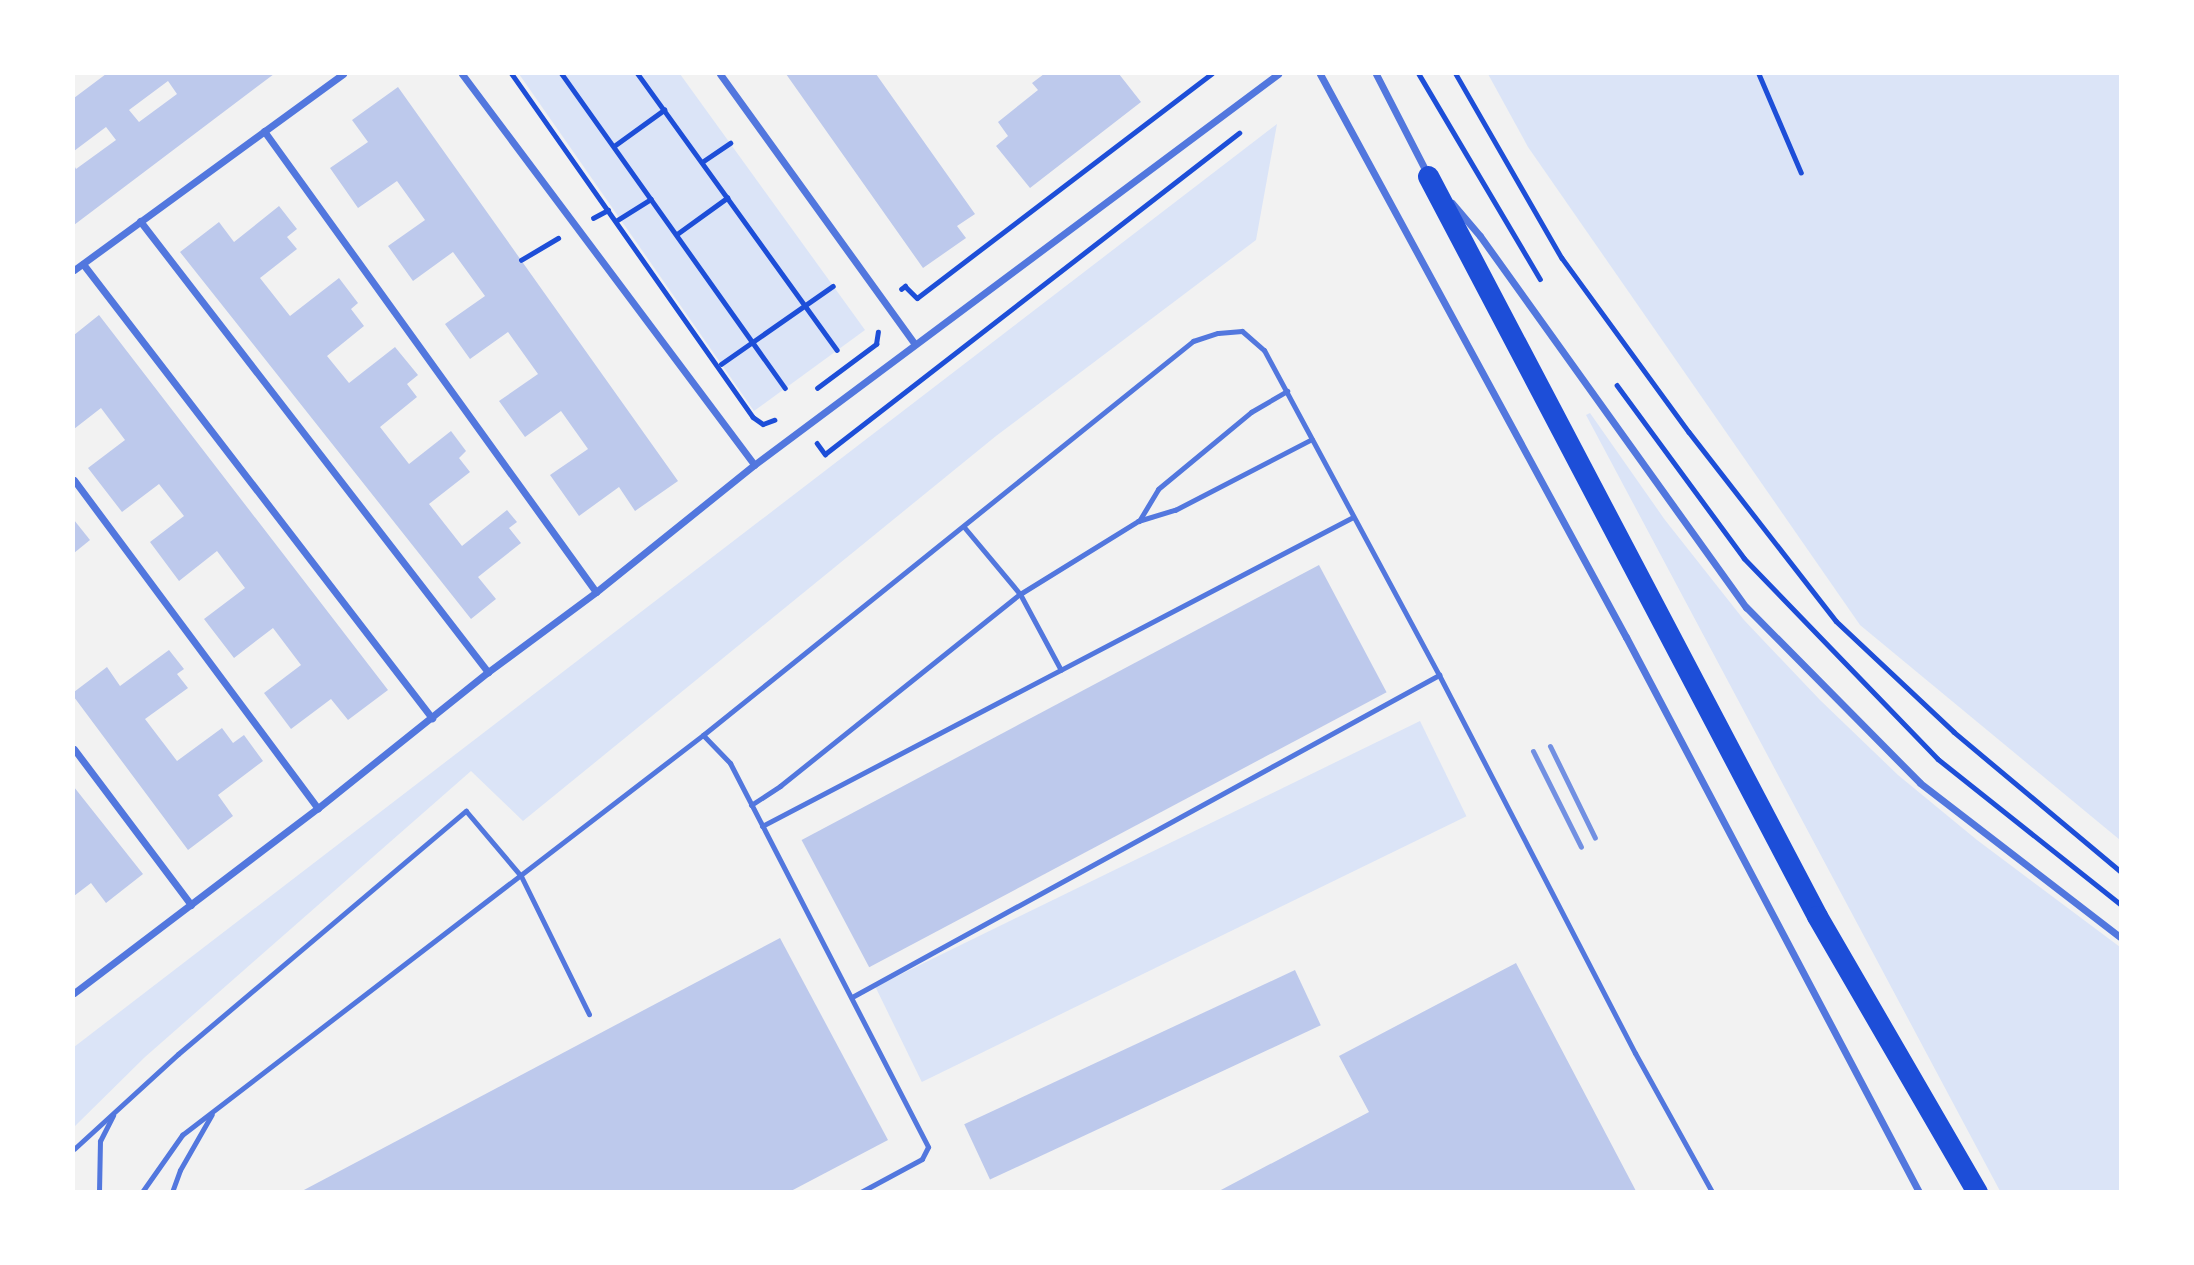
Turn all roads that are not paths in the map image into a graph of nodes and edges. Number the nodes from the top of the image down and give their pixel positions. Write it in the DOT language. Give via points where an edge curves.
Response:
graph roads {
  1 [pos="343,74"];
  2 [pos="462,74"];
  3 [pos="720,74"];
  4 [pos="1278,74"];
  5 [pos="1320,74"];
  6 [pos="1376,74"];
  7 [pos="264,131"];
  8 [pos="1428,176"];
  9 [pos="141,221"];
  10 [pos="83,264"];
  11 [pos="74,270"];
  12 [pos="915,343"];
  13 [pos="1287,391"];
  14 [pos="1312,439"];
  15 [pos="754,465"];
  16 [pos="74,480"];
  17 [pos="1353,517"];
  18 [pos="1138,521"];
  19 [pos="964,527"];
  20 [pos="596,593"];
  21 [pos="1020,594"];
  22 [pos="1061,670"];
  23 [pos="488,672"];
  24 [pos="1439,676"];
  25 [pos="432,718"];
  26 [pos="703,735"];
  27 [pos="74,749"];
  28 [pos="751,805"];
  29 [pos="318,808"];
  30 [pos="762,826"];
  31 [pos="520,876"];
  32 [pos="191,905"];
  33 [pos="2120,937"];
  34 [pos="74,993"];
  35 [pos="852,997"];
  36 [pos="589,1014"];
  37 [pos="119,1107"];
  38 [pos="214,1111"];
  39 [pos="74,1150"];
  40 [pos="99,1192"];
  41 [pos="142,1192"];
  42 [pos="172,1192"];
  43 [pos="861,1192"];
  44 [pos="1712,1192"];
  45 [pos="1919,1192"];
  46 [pos="1977,1192"];
  1 -- 7 [label="street"];
  2 -- 15 [label="street"];
  3 -- 12 [label="street"];
  4 -- 12 [label="street"];
  5 -- 45 [label="street" via="1626,637"];
  6 -- 8 [label="street"];
  7 -- 9 [label="street"];
  7 -- 20 [label="street"];
  8 -- 33 [label="street" via="1480,236 1746,607 1920,783"];
  8 -- 46 [label="highway" via="1817,916"];
  9 -- 10 [label="street"];
  9 -- 23 [label="street"];
  10 -- 11 [label="street"];
  10 -- 25 [label="street"];
  12 -- 15 [label="street"];
  13 -- 14 [label="lane"];
  13 -- 18 [label="lane" via="1251,412 1158,489"];
  13 -- 19 [label="lane" via="1264,349 1242,331 1193,341"];
  14 -- 17 [label="lane"];
  14 -- 18 [label="lane" via="1175,510"];
  15 -- 20 [label="street"];
  16 -- 29 [label="street"];
  17 -- 22 [label="lane"];
  17 -- 24 [label="lane"];
  18 -- 21 [label="lane"];
  19 -- 21 [label="lane"];
  19 -- 26 [label="lane"];
  20 -- 23 [label="street"];
  21 -- 22 [label="lane"];
  21 -- 28 [label="lane"];
  22 -- 30 [label="lane"];
  23 -- 25 [label="street"];
  24 -- 35 [label="lane"];
  24 -- 44 [label="lane"];
  25 -- 29 [label="street"];
  26 -- 28 [label="lane" via="730,763"];
  26 -- 31 [label="lane"];
  27 -- 32 [label="street"];
  28 -- 30 [label="lane"];
  29 -- 32 [label="street"];
  30 -- 35 [label="lane"];
  31 -- 36 [label="lane"];
  31 -- 37 [label="lane" via="466,811"];
  31 -- 38 [label="lane"];
  32 -- 34 [label="street"];
  35 -- 43 [label="lane" via="929,1147 922,1159"];
  37 -- 39 [label="lane"];
  37 -- 40 [label="lane" via="100,1141"];
  38 -- 41 [label="lane" via="182,1135"];
  38 -- 42 [label="lane"];
}
